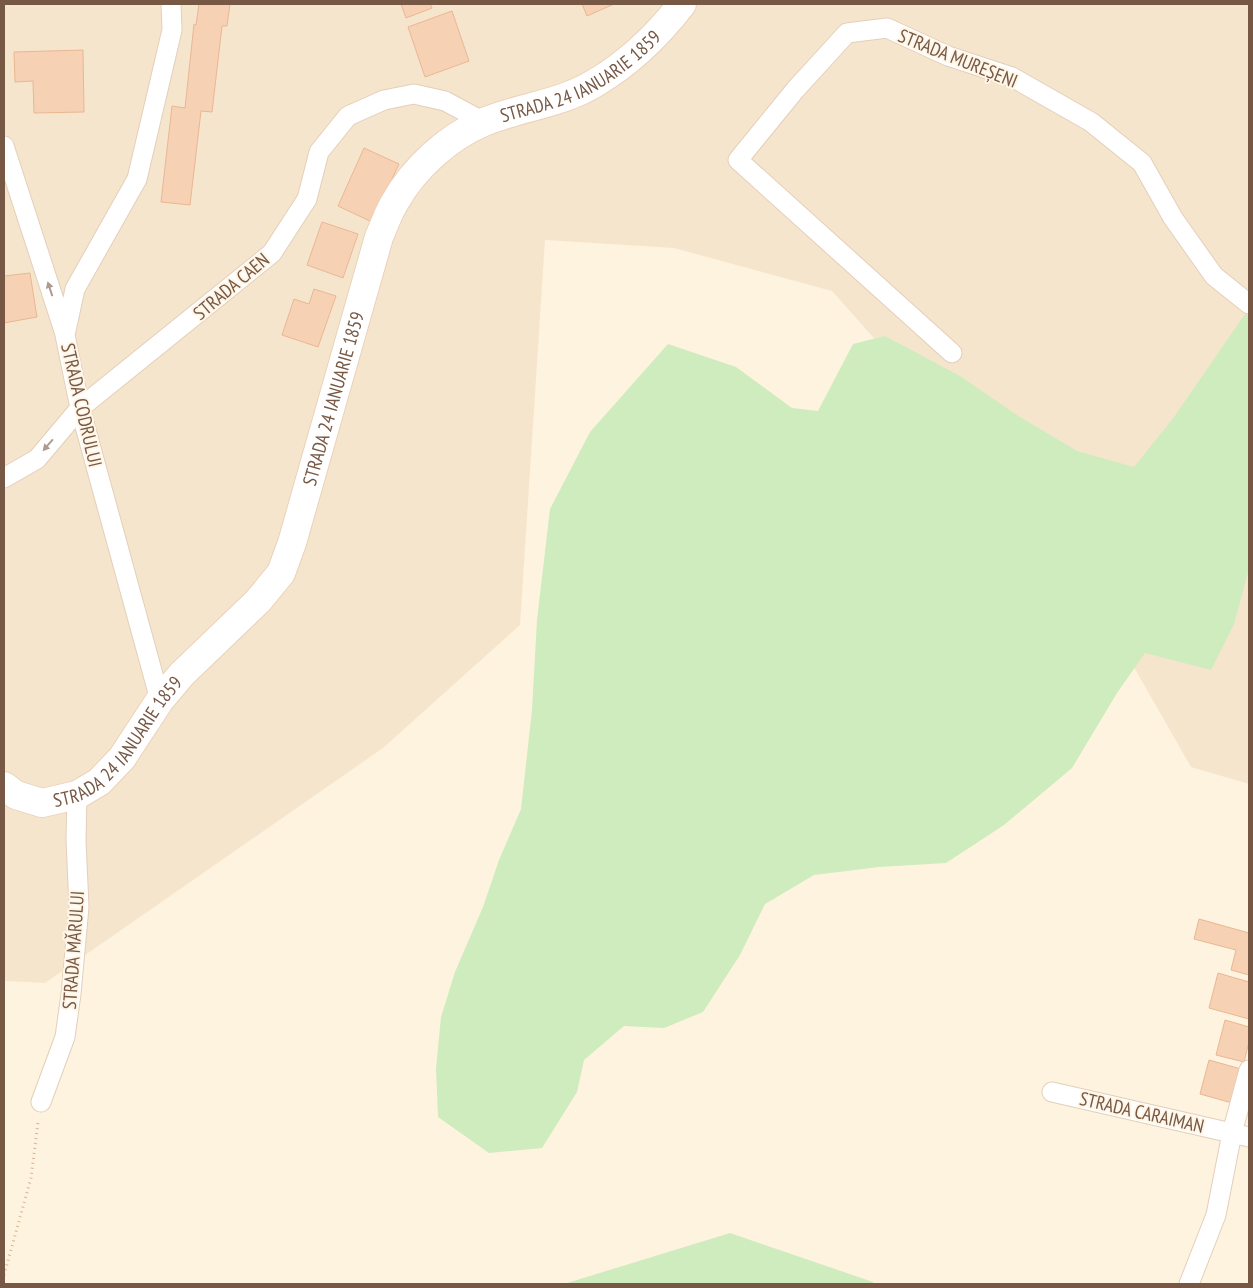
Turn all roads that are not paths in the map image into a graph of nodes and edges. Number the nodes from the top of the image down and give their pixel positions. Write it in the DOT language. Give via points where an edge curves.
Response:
graph roads {
  1 [pos="171,4"];
  2 [pos="682,4"];
  3 [pos="484,122"];
  4 [pos="4,146"];
  5 [pos="1249,304"];
  6 [pos="65,335"];
  7 [pos="952,353"];
  8 [pos="80,408"];
  9 [pos="4,478"];
  10 [pos="160,700"];
  11 [pos="4,786"];
  12 [pos="78,795"];
  13 [pos="1249,1070"];
  14 [pos="1052,1092"];
  15 [pos="41,1102"];
  16 [pos="1241,1135"];
  17 [pos="1189,1284"];
  1 -- 6 [label="street, STRADA CODRULUI" via="172,30 137,179 76,289"];
  2 -- 3 [label="main road, STRADA 24 IANUARIE 1859" via="629,60 594,84 553,102"];
  3 -- 8 [label="street, STRADA CAEN" via="445,101 414,94 384,100 348,116 319,152 307,199 272,253"];
  3 -- 10 [label="main road, STRADA 24 IANUARIE 1859" via="450,142 416,172 395,202 379,237 281,573 258,601 182,674"];
  6 -- 4 [label="street, one-way"];
  5 -- 7 [label="street, STRADA MUREȘENI" via="1214,276 1173,218 1142,162 1091,122 1012,77 948,56 887,28 847,33 738,160"];
  6 -- 8 [label="street, STRADA CODRULUI"];
  8 -- 9 [label="street, STRADA CAEN, one-way" via="36,459"];
  8 -- 10 [label="street, STRADA CODRULUI"];
  10 -- 12 [label="main road, STRADA 24 IANUARIE 1859" via="122,758 99,782"];
  11 -- 12 [label="main road, STRADA 24 IANUARIE 1859" via="16,795 42,802"];
  12 -- 15 [label="street, STRADA MĂRULUI" via="76,840 80,907 71,994 65,1037"];
  13 -- 16 [label="street"];
  14 -- 16 [label="street, STRADA CARAIMAN"];
  16 -- 17 [label="street" via="1216,1215"];
}
